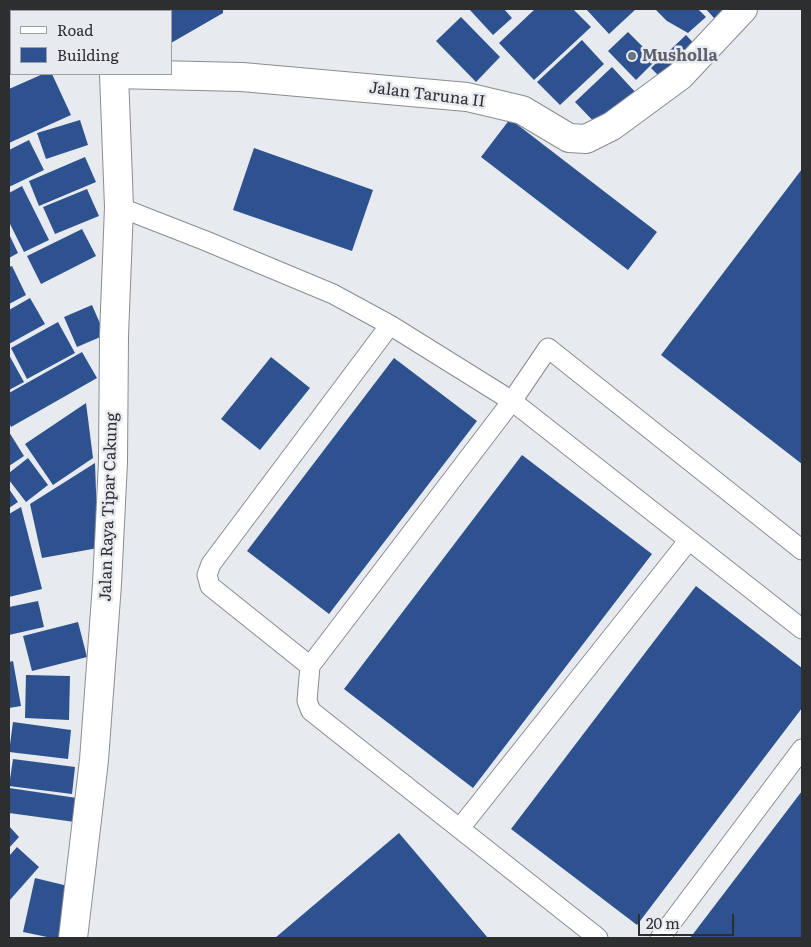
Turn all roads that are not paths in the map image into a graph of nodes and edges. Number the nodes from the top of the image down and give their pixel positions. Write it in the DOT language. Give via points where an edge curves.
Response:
graph roads {
  1 [pos="743,9"];
  2 [pos="114,75"];
  3 [pos="157,75"];
  4 [pos="119,207"];
  5 [pos="390,325"];
  6 [pos="512,401"];
  7 [pos="689,540"];
  8 [pos="802,550"];
  9 [pos="802,629"];
  10 [pos="310,666"];
  11 [pos="802,750"];
  12 [pos="460,828"];
  13 [pos="73,938"];
  14 [pos="598,938"];
  15 [pos="660,938"];
  1 -- 3 [label="street, Jalan Taruna II" via="680,76 612,126 586,140 569,138 522,110 467,96 242,77"];
  2 -- 4 [label="street, Jalan Raya Tipar Cakung"];
  4 -- 5 [label="lane" via="333,294"];
  4 -- 13 [label="street, Jalan Raya Tipar Cakung" via="107,584 94,760"];
  5 -- 6 [label="lane"];
  5 -- 10 [label="lane" via="211,564 207,575 210,586"];
  6 -- 7 [label="lane"];
  6 -- 8 [label="lane" via="548,348"];
  6 -- 10 [label="lane"];
  7 -- 9 [label="lane"];
  7 -- 12 [label="lane"];
  10 -- 12 [label="lane" via="307,701 311,710"];
  11 -- 15 [label="lane"];
  12 -- 14 [label="lane"];
}
